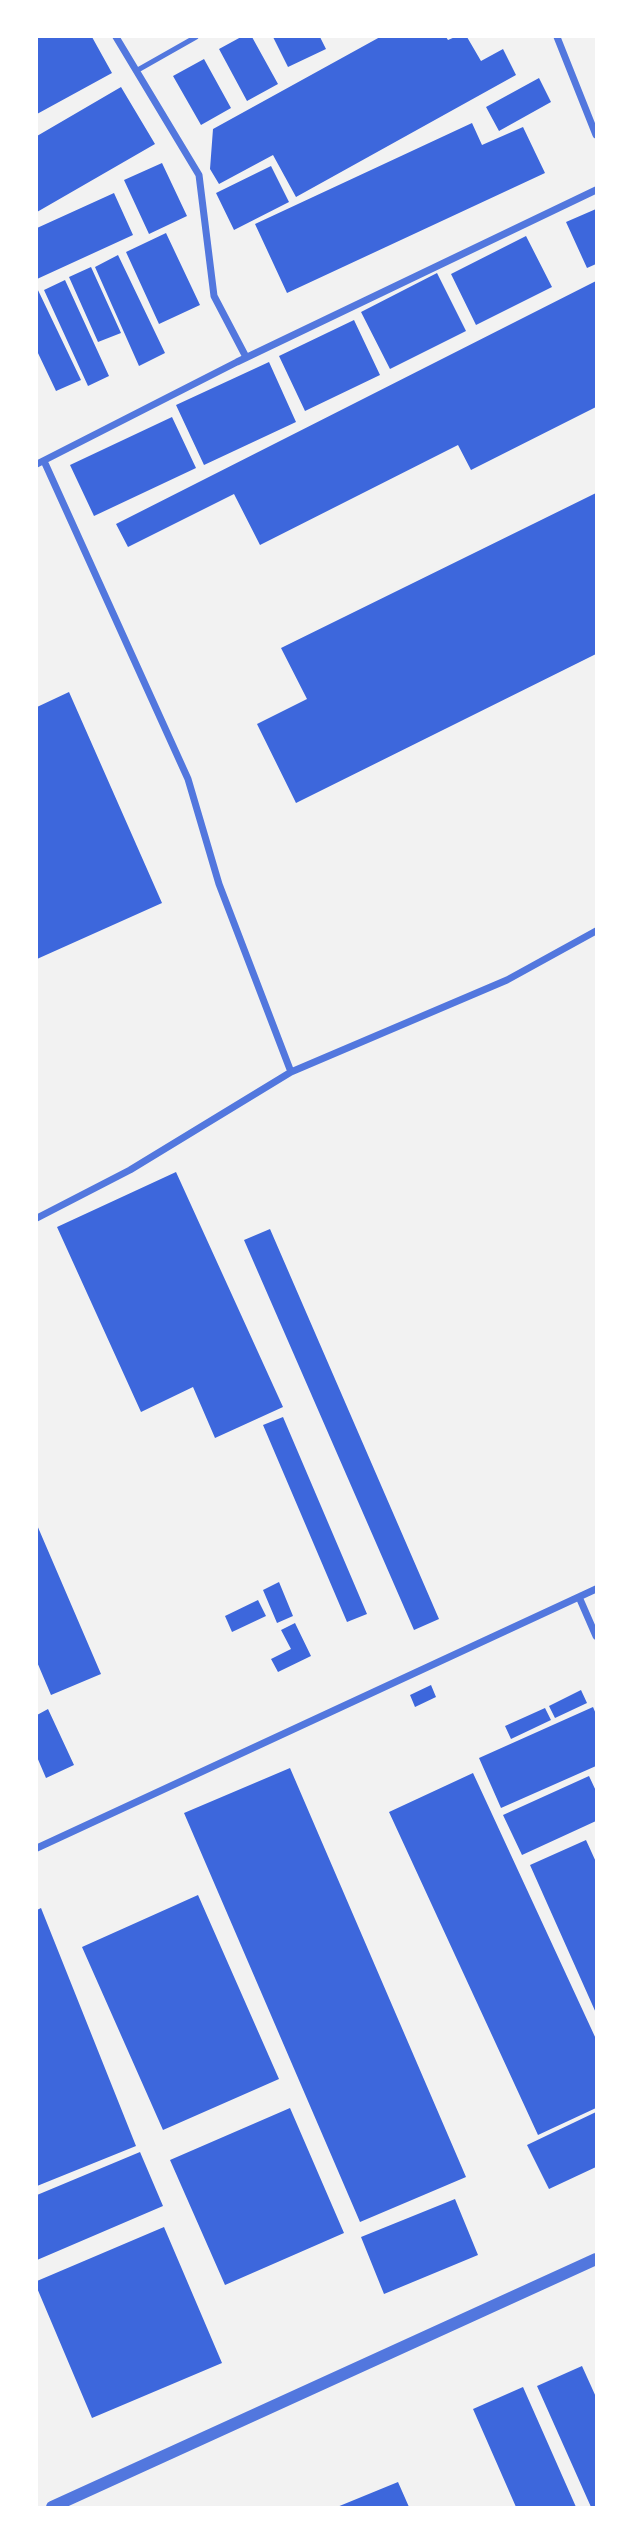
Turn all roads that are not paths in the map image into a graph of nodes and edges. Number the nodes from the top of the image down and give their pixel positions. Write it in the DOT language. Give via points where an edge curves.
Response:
graph roads {
  1 [pos="116,37"];
  2 [pos="196,37"];
  3 [pos="557,37"];
  4 [pos="136,71"];
  5 [pos="596,135"];
  6 [pos="596,190"];
  7 [pos="246,357"];
  8 [pos="40,462"];
  9 [pos="596,931"];
  10 [pos="291,1072"];
  11 [pos="37,1219"];
  12 [pos="596,1589"];
  13 [pos="579,1597"];
  14 [pos="596,1636"];
  15 [pos="37,1849"];
  16 [pos="596,2259"];
  17 [pos="52,2507"];
  1 -- 4 [label="street"];
  2 -- 4 [label="lane"];
  3 -- 5 [label="street"];
  4 -- 7 [label="street" via="200,175 214,296"];
  6 -- 7 [label="street"];
  7 -- 8 [label="street"];
  8 -- 10 [label="street" via="188,779 219,884"];
  9 -- 10 [label="street" via="507,980"];
  10 -- 11 [label="street" via="130,1170"];
  12 -- 13 [label="street"];
  13 -- 14 [label="street"];
  13 -- 15 [label="street"];
  16 -- 17 [label="street"];
}
